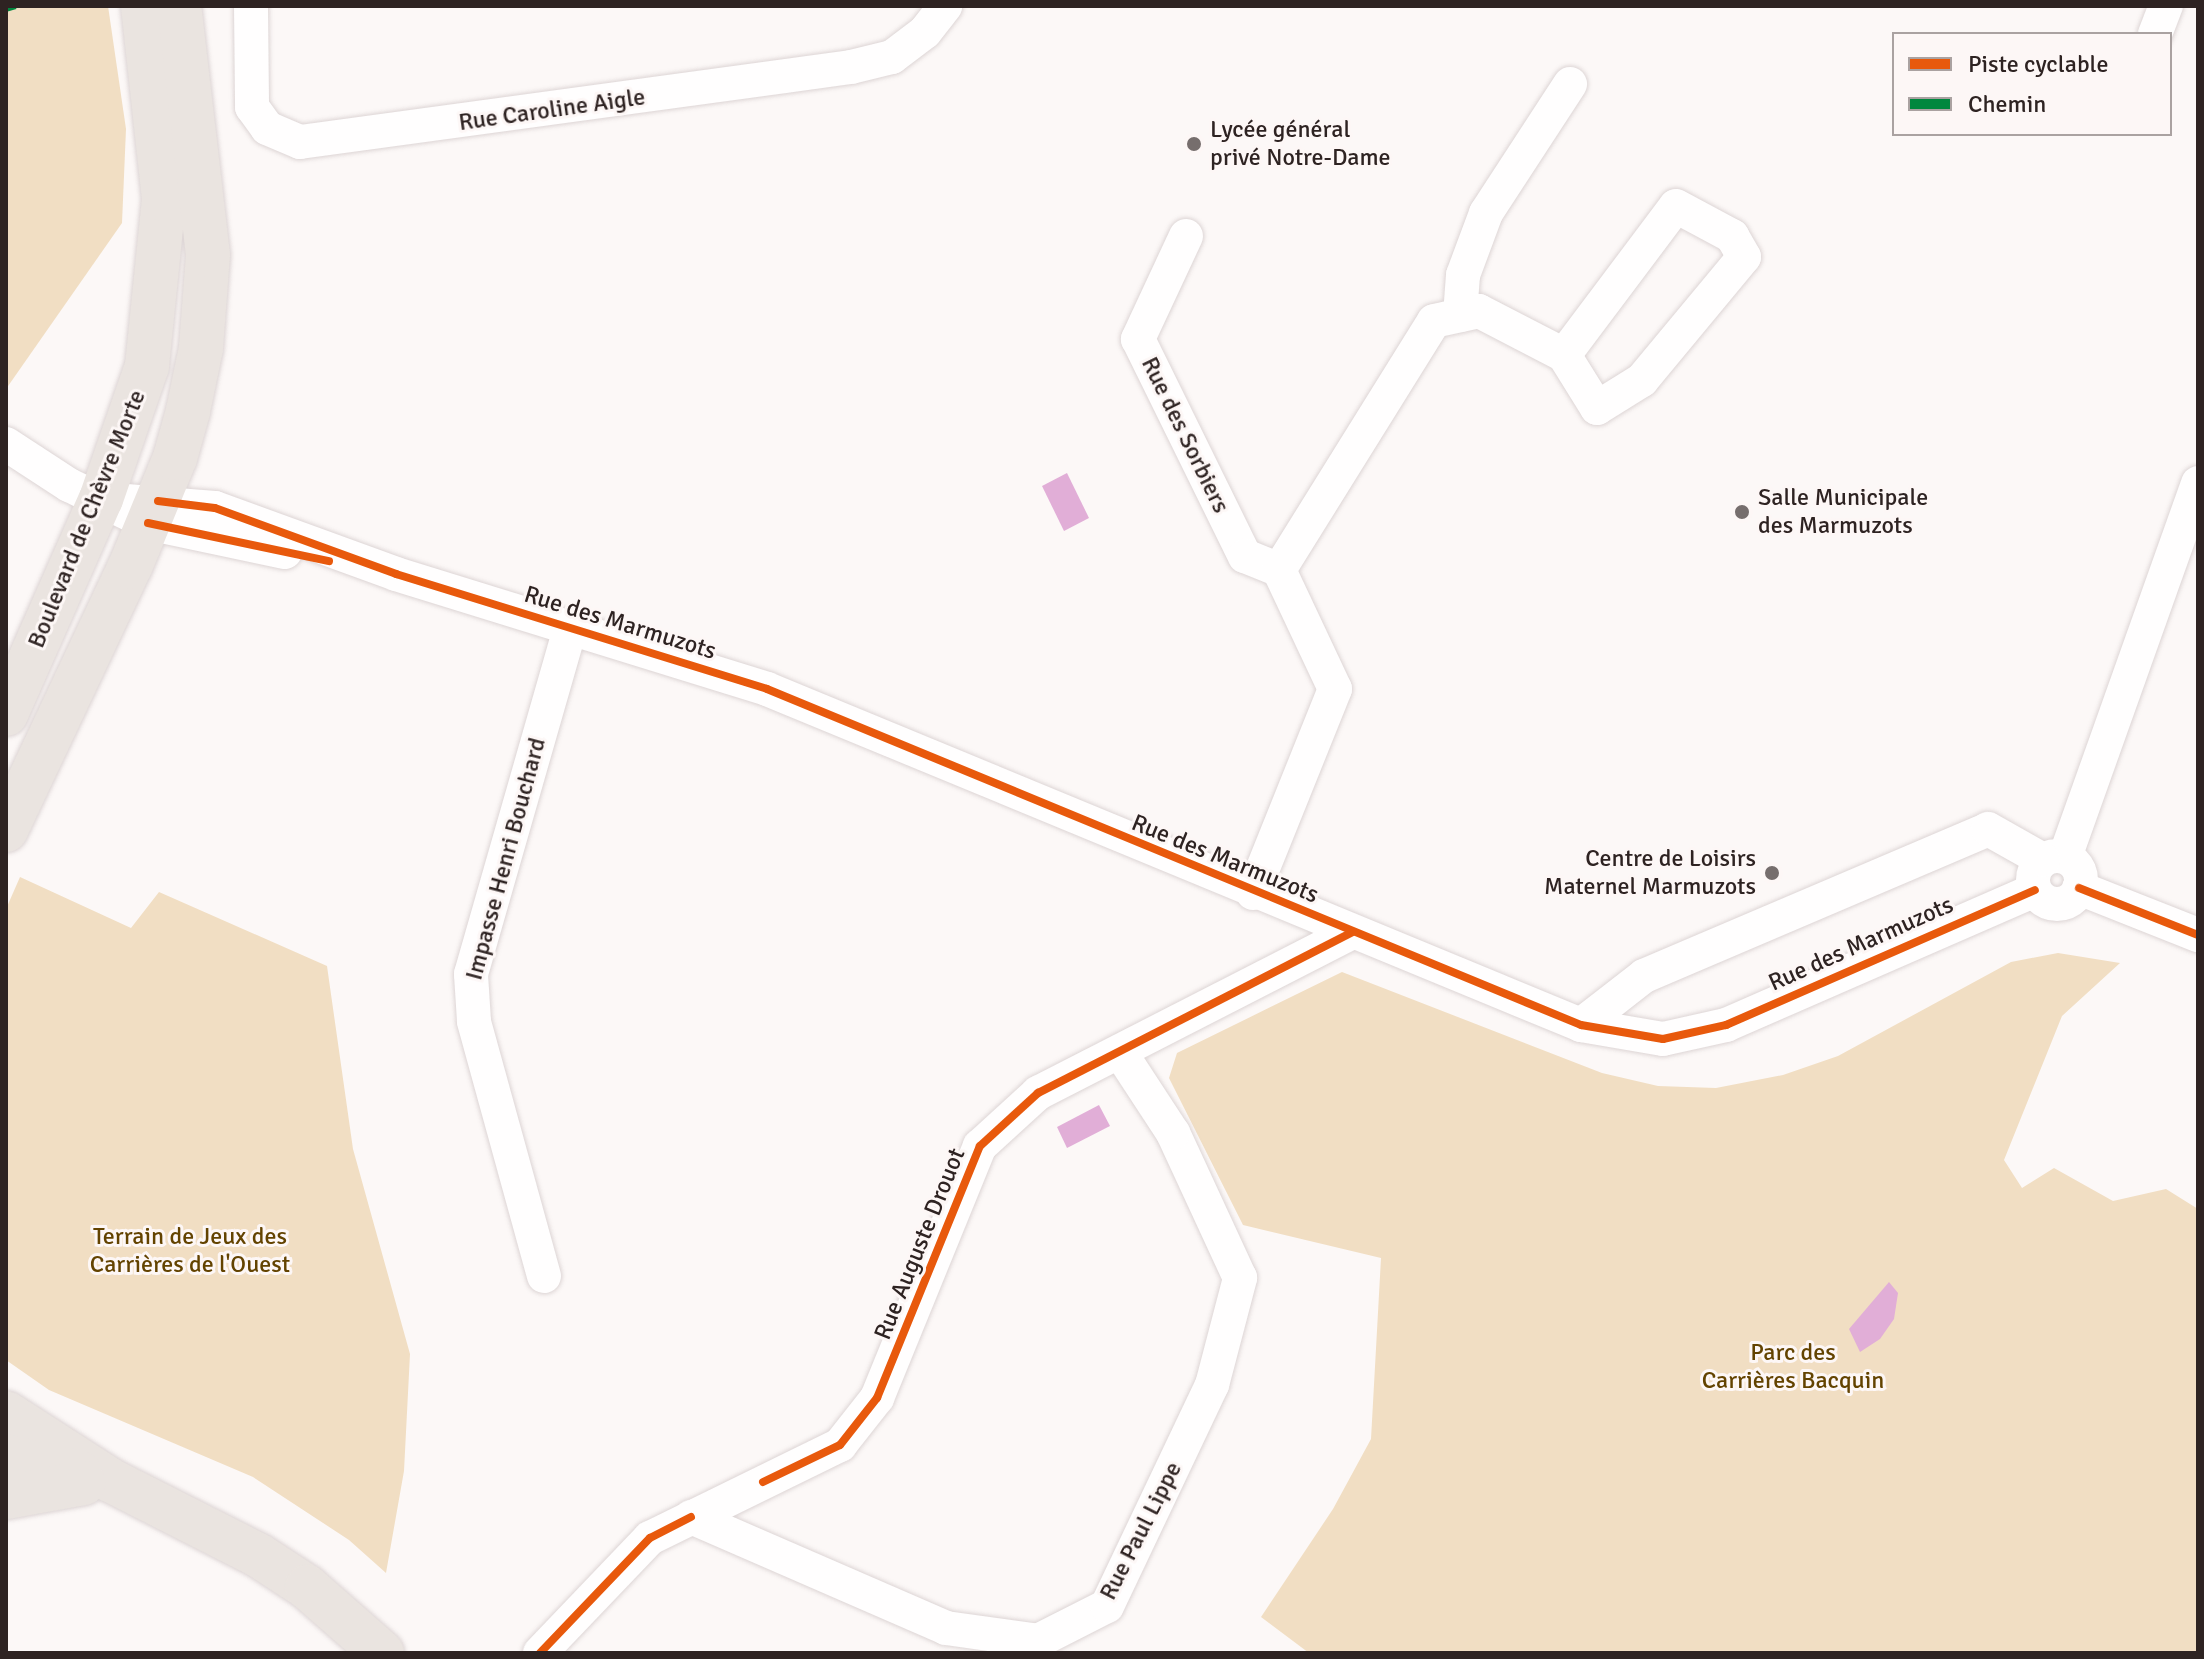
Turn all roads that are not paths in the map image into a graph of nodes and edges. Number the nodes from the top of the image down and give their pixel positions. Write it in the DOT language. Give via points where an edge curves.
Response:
graph roads {
  1 [pos="143,6"];
  2 [pos="179,6"];
  3 [pos="251,6"];
  4 [pos="945,6"];
  5 [pos="2166,6"];
  6 [pos="2156,32"];
  7 [pos="1570,84"];
  8 [pos="164,224"];
  9 [pos="1186,236"];
  10 [pos="1460,315"];
  11 [pos="1564,355"];
  12 [pos="6,444"];
  13 [pos="2198,483"];
  14 [pos="101,499"];
  15 [pos="152,508"];
  16 [pos="1279,570"];
  17 [pos="570,629"];
  18 [pos="6,714"];
  19 [pos="10,820"];
  20 [pos="2056,874"];
  21 [pos="1253,893"];
  22 [pos="1352,932"];
  23 [pos="2198,935"];
  24 [pos="1581,1025"];
  25 [pos="1120,1052"];
  26 [pos="544,1276"];
  27 [pos="6,1413"];
  28 [pos="6,1456"];
  29 [pos="110,1480"];
  30 [pos="6,1497"];
  31 [pos="691,1517"];
  32 [pos="382,1653"];
  33 [pos="540,1653"];
  1 -- 8 [label="main road, Boulevard de Chèvre Morte"];
  2 -- 15 [label="main road, Boulevard de Chèvre Morte" via="208,255 201,348 175,458"];
  3 -- 4 [label="street, Rue Caroline Aigle" via="252,107 267,128 300,142 851,67 892,57 925,32"];
  5 -- 6 [label="street"];
  7 -- 10 [label="street" via="1486,213 1463,275"];
  8 -- 14 [label="main road, Boulevard de Chèvre Morte" via="147,366"];
  8 -- 15 [label="main road, Boulevard de Chèvre Morte" via="174,352 156,435"];
  9 -- 16 [label="street, Rue des Sorbiers" via="1138,339 1245,556"];
  10 -- 11 [label="street" via="1479,311"];
  10 -- 16 [label="street" via="1434,321"];
  11 -- 11 [label="street" via="1676,206 1732,236 1744,257 1642,380 1597,408"];
  12 -- 14 [label="street, Rue des Marmuzots"];
  13 -- 20 [label="street"];
  14 -- 15 [label="street, Rue des Marmuzots"];
  14 -- 18 [label="main road, Boulevard de Chèvre Morte"];
  14 -- 19 [label="main road" via="91,589 22,742"];
  15 -- 17 [label="street, Rue des Marmuzots" via="396,574"];
  15 -- 19 [label="main road, Boulevard de Chèvre Morte"];
  16 -- 21 [label="street" via="1335,689"];
  17 -- 21 [label="street, Rue des Marmuzots" via="767,689"];
  17 -- 26 [label="street, Impasse Henri Bouchard" via="471,974 474,1021"];
  20 -- 23 [label="street"];
  20 -- 24 [label="street, Rue des Marmuzots" via="1726,1025 1663,1039"];
  20 -- 24 [label="street" via="1988,829 1644,976"];
  21 -- 22 [label="street, Rue des Marmuzots"];
  22 -- 24 [label="street, Rue des Marmuzots"];
  22 -- 25 [label="street, Rue Auguste Drouot"];
  25 -- 31 [label="street, Rue Auguste Drouot" via="1038,1093 980,1146 877,1398 840,1445"];
  25 -- 31 [label="street, Rue Paul Lippe" via="1173,1133 1240,1278 1212,1385 1107,1606 1038,1641 946,1628"];
  27 -- 29 [label="main road"];
  28 -- 29 [label="main road"];
  29 -- 30 [label="main road"];
  29 -- 32 [label="main road" via="258,1555 307,1587"];
  31 -- 33 [label="street, Rue Auguste Drouot" via="650,1538"];
}
